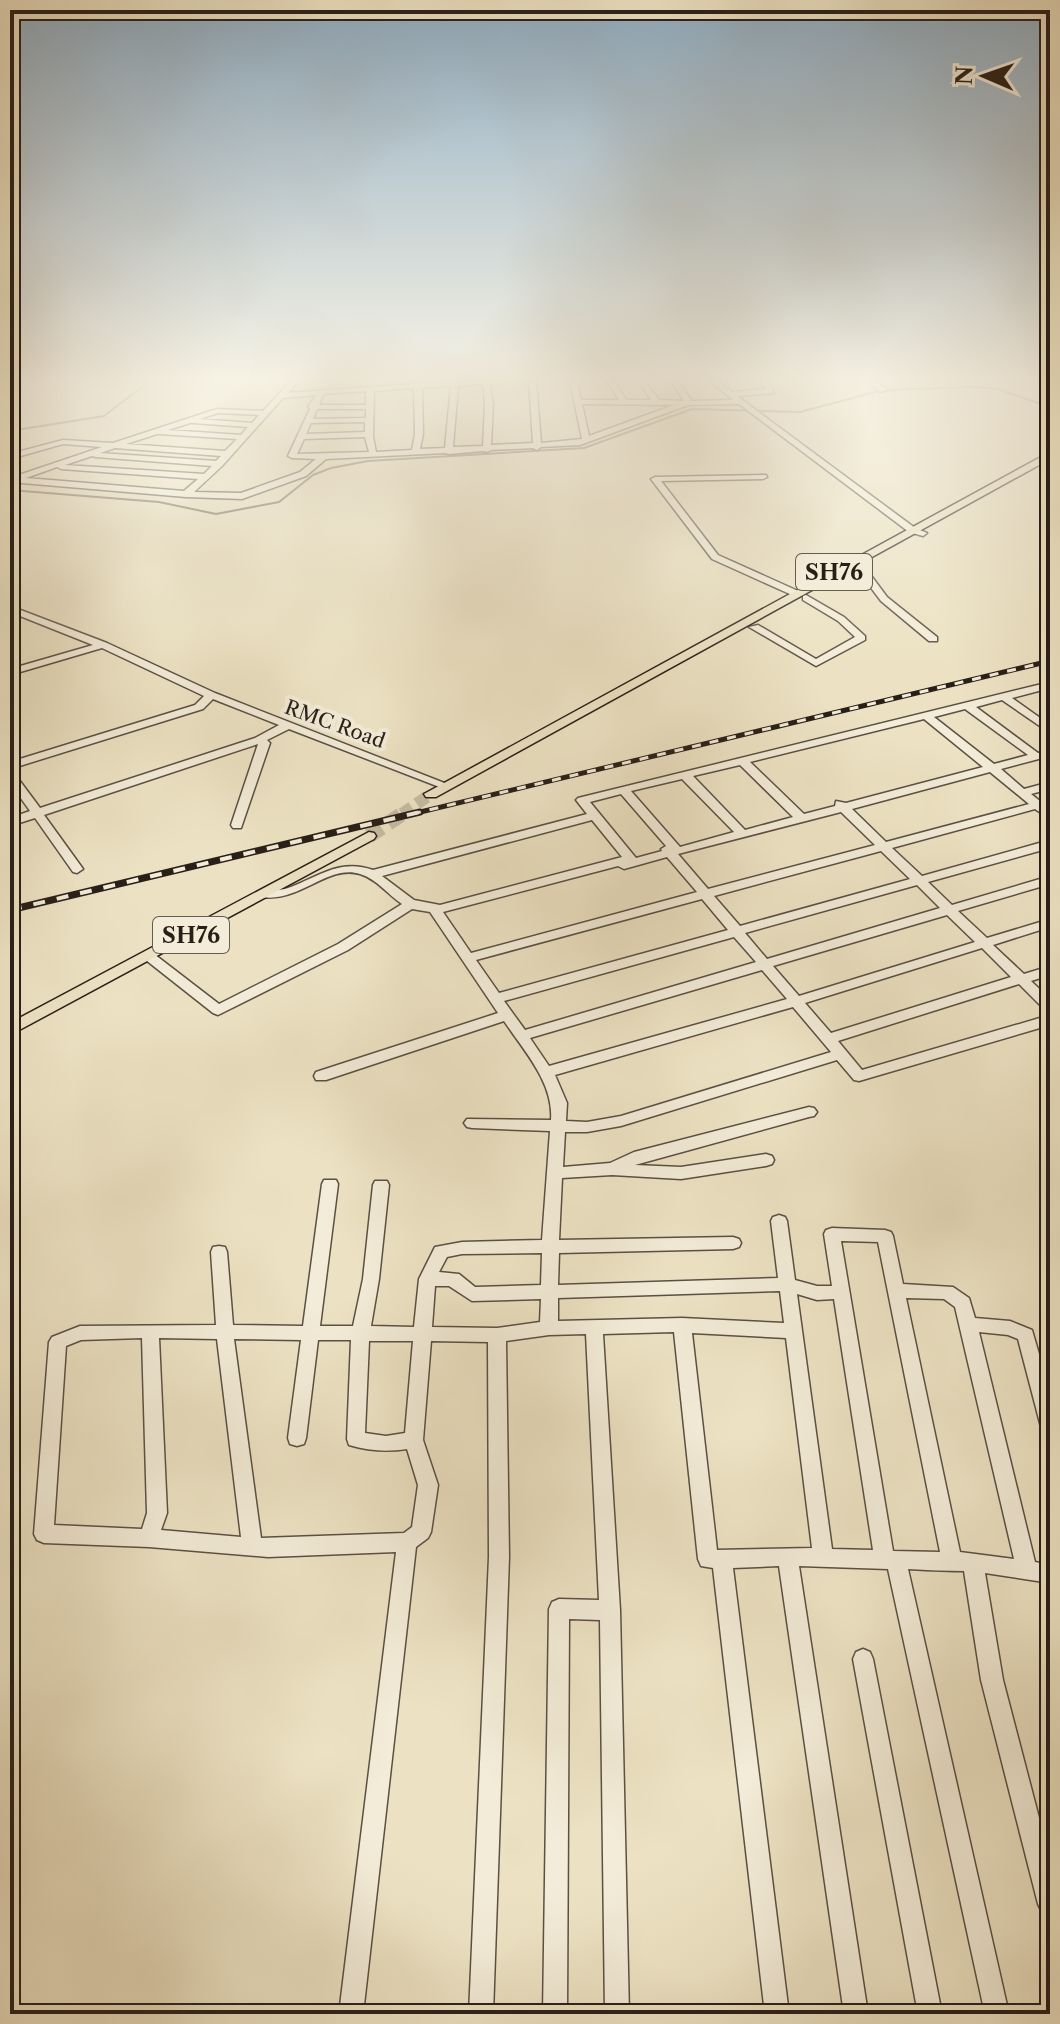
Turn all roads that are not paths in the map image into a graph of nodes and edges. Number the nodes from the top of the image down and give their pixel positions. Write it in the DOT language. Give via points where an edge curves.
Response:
graph roads {
  1 [pos="184,475"];
  2 [pos="299,475"];
  3 [pos="840,475"];
  4 [pos="1015,475"];
  5 [pos="1023,475"];
  6 [pos="206,477"];
  7 [pos="763,477"];
  8 [pos="11,480"];
  9 [pos="186,494"];
  10 [pos="917,532"];
  11 [pos="861,568"];
  12 [pos="796,598"];
  13 [pos="10,609"];
  14 [pos="754,627"];
  15 [pos="933,639"];
  16 [pos="103,645"];
  17 [pos="10,672"];
  18 [pos="1048,688"];
  19 [pos="620,692"];
  20 [pos="211,695"];
  21 [pos="1003,696"];
  22 [pos="968,706"];
  23 [pos="927,716"];
  24 [pos="286,726"];
  25 [pos="1050,730"];
  26 [pos="259,740"];
  27 [pos="1050,751"];
  28 [pos="1035,755"];
  29 [pos="10,758"];
  30 [pos="744,762"];
  31 [pos="10,766"];
  32 [pos="991,766"];
  33 [pos="10,775"];
  34 [pos="686,776"];
  35 [pos="1050,785"];
  36 [pos="446,786"];
  37 [pos="625,792"];
  38 [pos="1024,792"];
  39 [pos="431,794"];
  40 [pos="842,806"];
  41 [pos="1047,811"];
  42 [pos="37,813"];
  43 [pos="596,815"];
  44 [pos="799,817"];
  45 [pos="10,822"];
  46 [pos="237,825"];
  47 [pos="741,832"];
  48 [pos="369,836"];
  49 [pos="1050,844"];
  50 [pos="883,846"];
  51 [pos="670,850"];
  52 [pos="632,861"];
  53 [pos="77,869"];
  54 [pos="374,874"];
  55 [pos="919,880"];
  56 [pos="1050,880"];
  57 [pos="705,893"];
  58 [pos="267,894"];
  59 [pos="411,904"];
  60 [pos="947,908"];
  61 [pos="438,915"];
  62 [pos="1050,923"];
  63 [pos="736,930"];
  64 [pos="984,944"];
  65 [pos="149,957"];
  66 [pos="467,958"];
  67 [pos="765,964"];
  68 [pos="1050,970"];
  69 [pos="1021,979"];
  70 [pos="495,999"];
  71 [pos="797,1001"];
  72 [pos="1050,1007"];
  73 [pos="508,1015"];
  74 [pos="1050,1020"];
  75 [pos="10,1030"];
  76 [pos="521,1036"];
  77 [pos="829,1039"];
  78 [pos="841,1054"];
  79 [pos="546,1072"];
  80 [pos="321,1076"];
  81 [pos="809,1112"];
  82 [pos="472,1123"];
  83 [pos="560,1126"];
  84 [pos="766,1160"];
  85 [pos="612,1169"];
  86 [pos="556,1173"];
  87 [pos="330,1184"];
  88 [pos="381,1185"];
  89 [pos="779,1221"];
  90 [pos="733,1243"];
  91 [pos="551,1247"];
  92 [pos="219,1252"];
  93 [pos="427,1279"];
  94 [pos="786,1284"];
  95 [pos="549,1290"];
  96 [pos="897,1291"];
  97 [pos="841,1292"];
  98 [pos="968,1324"];
  99 [pos="682,1325"];
  100 [pos="549,1328"];
  101 [pos="594,1328"];
  102 [pos="153,1331"];
  103 [pos="793,1331"];
  104 [pos="225,1334"];
  105 [pos="312,1334"];
  106 [pos="422,1335"];
  107 [pos="497,1335"];
  108 [pos="360,1336"];
  109 [pos="1050,1427"];
  110 [pos="297,1438"];
  111 [pos="414,1440"];
  112 [pos="149,1538"];
  113 [pos="407,1542"];
  114 [pos="252,1547"];
  115 [pos="788,1557"];
  116 [pos="823,1558"];
  117 [pos="722,1559"];
  118 [pos="890,1559"];
  119 [pos="963,1563"];
  120 [pos="1027,1571"];
  121 [pos="1050,1574"];
  122 [pos="610,1610"];
  123 [pos="863,1659"];
  124 [pos="1050,1904"];
  125 [pos="351,2014"];
  126 [pos="481,2014"];
  127 [pos="555,2014"];
  128 [pos="617,2014"];
  129 [pos="777,2014"];
  130 [pos="856,2014"];
  131 [pos="930,2014"];
  132 [pos="997,2014"];
  1 -- 6 [label="street"];
  2 -- 9 [label="street" via="242,496"];
  3 -- 10 [label="street"];
  4 -- 10 [label="main road, SH76"];
  5 -- 10 [label="main road"];
  6 -- 9 [label="street"];
  7 -- 12 [label="street" via="655,479 715,557"];
  8 -- 9 [label="street"];
  10 -- 11 [label="main road"];
  10 -- 12 [label="main road, SH76"];
  11 -- 12 [label="main road"];
  11 -- 15 [label="street" via="884,599"];
  12 -- 14 [label="main road"];
  12 -- 14 [label="street" via="841,619 861,638 816,663"];
  12 -- 19 [label="main road, SH76"];
  13 -- 16 [label="street, RMC Road"];
  14 -- 19 [label="main road" via="665,675"];
  16 -- 17 [label="street"];
  16 -- 20 [label="street, RMC Road"];
  18 -- 21 [label="street"];
  19 -- 36 [label="main road, SH76"];
  20 -- 24 [label="street, RMC Road"];
  20 -- 29 [label="street"];
  20 -- 31 [label="street" via="199,707"];
  21 -- 22 [label="street"];
  21 -- 25 [label="street"];
  22 -- 23 [label="street"];
  22 -- 28 [label="street"];
  23 -- 30 [label="street"];
  23 -- 32 [label="street"];
  24 -- 26 [label="street"];
  24 -- 36 [label="street, RMC Road"];
  26 -- 42 [label="street"];
  26 -- 46 [label="street" via="264,743"];
  27 -- 28 [label="street"];
  28 -- 32 [label="street"];
  30 -- 34 [label="street"];
  30 -- 44 [label="street"];
  32 -- 38 [label="street"];
  32 -- 40 [label="street"];
  33 -- 42 [label="street"];
  34 -- 37 [label="street"];
  34 -- 47 [label="street"];
  35 -- 38 [label="street"];
  36 -- 39 [label="main road, SH76"];
  37 -- 43 [label="street" via="582,800"];
  37 -- 51 [label="street"];
  38 -- 41 [label="street"];
  40 -- 44 [label="street"];
  40 -- 50 [label="street"];
  41 -- 50 [label="street"];
  42 -- 45 [label="street"];
  42 -- 53 [label="street"];
  43 -- 52 [label="street"];
  43 -- 54 [label="street"];
  44 -- 47 [label="street"];
  47 -- 51 [label="street"];
  48 -- 58 [label="main road, SH76"];
  49 -- 55 [label="street"];
  50 -- 55 [label="street"];
  50 -- 57 [label="street"];
  51 -- 52 [label="street"];
  51 -- 57 [label="street"];
  52 -- 59 [label="street" via="440,909"];
  52 -- 61 [label="street"];
  54 -- 58 [label="street" via="351,869 329,873 283,896"];
  54 -- 59 [label="street"];
  55 -- 60 [label="street"];
  55 -- 63 [label="street"];
  56 -- 60 [label="street"];
  57 -- 63 [label="street"];
  57 -- 66 [label="street"];
  58 -- 65 [label="main road, SH76"];
  59 -- 61 [label="street" via="434,909"];
  59 -- 65 [label="street" via="343,947 218,1010"];
  60 -- 64 [label="street"];
  60 -- 67 [label="street"];
  61 -- 66 [label="street"];
  62 -- 64 [label="street"];
  63 -- 67 [label="street"];
  63 -- 70 [label="street"];
  64 -- 69 [label="street"];
  64 -- 71 [label="street"];
  65 -- 75 [label="main road, SH76"];
  66 -- 70 [label="street"];
  67 -- 71 [label="street"];
  67 -- 76 [label="street"];
  68 -- 69 [label="street"];
  69 -- 72 [label="street"];
  69 -- 77 [label="street"];
  70 -- 73 [label="street"];
  71 -- 77 [label="street"];
  71 -- 79 [label="street"];
  73 -- 76 [label="street"];
  73 -- 80 [label="street"];
  74 -- 78 [label="street" via="859,1076"];
  76 -- 79 [label="street"];
  77 -- 78 [label="street"];
  78 -- 83 [label="street" via="621,1121"];
  79 -- 83 [label="street" via="560,1103"];
  81 -- 85 [label="street" via="634,1158"];
  82 -- 83 [label="street"];
  83 -- 86 [label="street"];
  84 -- 85 [label="street" via="681,1173"];
  85 -- 86 [label="street"];
  86 -- 91 [label="street"];
  87 -- 105 [label="street"];
  88 -- 108 [label="street"];
  89 -- 94 [label="street"];
  90 -- 91 [label="street"];
  91 -- 93 [label="street" via="441,1252"];
  91 -- 95 [label="street"];
  92 -- 104 [label="street"];
  93 -- 95 [label="street" via="453,1279 472,1294"];
  93 -- 106 [label="street"];
  94 -- 95 [label="street"];
  94 -- 97 [label="street" via="817,1293"];
  94 -- 103 [label="street"];
  95 -- 100 [label="street"];
  96 -- 97 [label="street" via="885,1236 832,1234"];
  96 -- 98 [label="street" via="955,1295 963,1303"];
  96 -- 119 [label="street"];
  97 -- 118 [label="street"];
  98 -- 109 [label="street" via="1026,1335"];
  98 -- 120 [label="street"];
  99 -- 101 [label="street"];
  99 -- 103 [label="street"];
  99 -- 117 [label="street" via="708,1559"];
  100 -- 101 [label="street"];
  100 -- 107 [label="street"];
  101 -- 122 [label="street"];
  102 -- 104 [label="street"];
  102 -- 112 [label="street" via="149,1342 157,1513"];
  102 -- 112 [label="street" via="80,1333 58,1342 44,1534"];
  103 -- 116 [label="street"];
  104 -- 105 [label="street"];
  104 -- 114 [label="street"];
  105 -- 108 [label="street"];
  105 -- 110 [label="street"];
  106 -- 107 [label="street"];
  106 -- 108 [label="street"];
  106 -- 111 [label="street"];
  107 -- 126 [label="street" via="499,1557"];
  108 -- 111 [label="street" via="356,1439 386,1444"];
  111 -- 113 [label="street" via="428,1485 421,1532"];
  112 -- 114 [label="street"];
  113 -- 114 [label="street"];
  113 -- 125 [label="street"];
  115 -- 116 [label="street"];
  115 -- 117 [label="street"];
  115 -- 130 [label="street"];
  116 -- 118 [label="street"];
  117 -- 129 [label="street"];
  118 -- 119 [label="street"];
  118 -- 132 [label="street"];
  119 -- 120 [label="street"];
  119 -- 124 [label="street"];
  120 -- 121 [label="street"];
  122 -- 127 [label="street" via="559,1609"];
  122 -- 128 [label="street"];
  123 -- 131 [label="street"];
}
